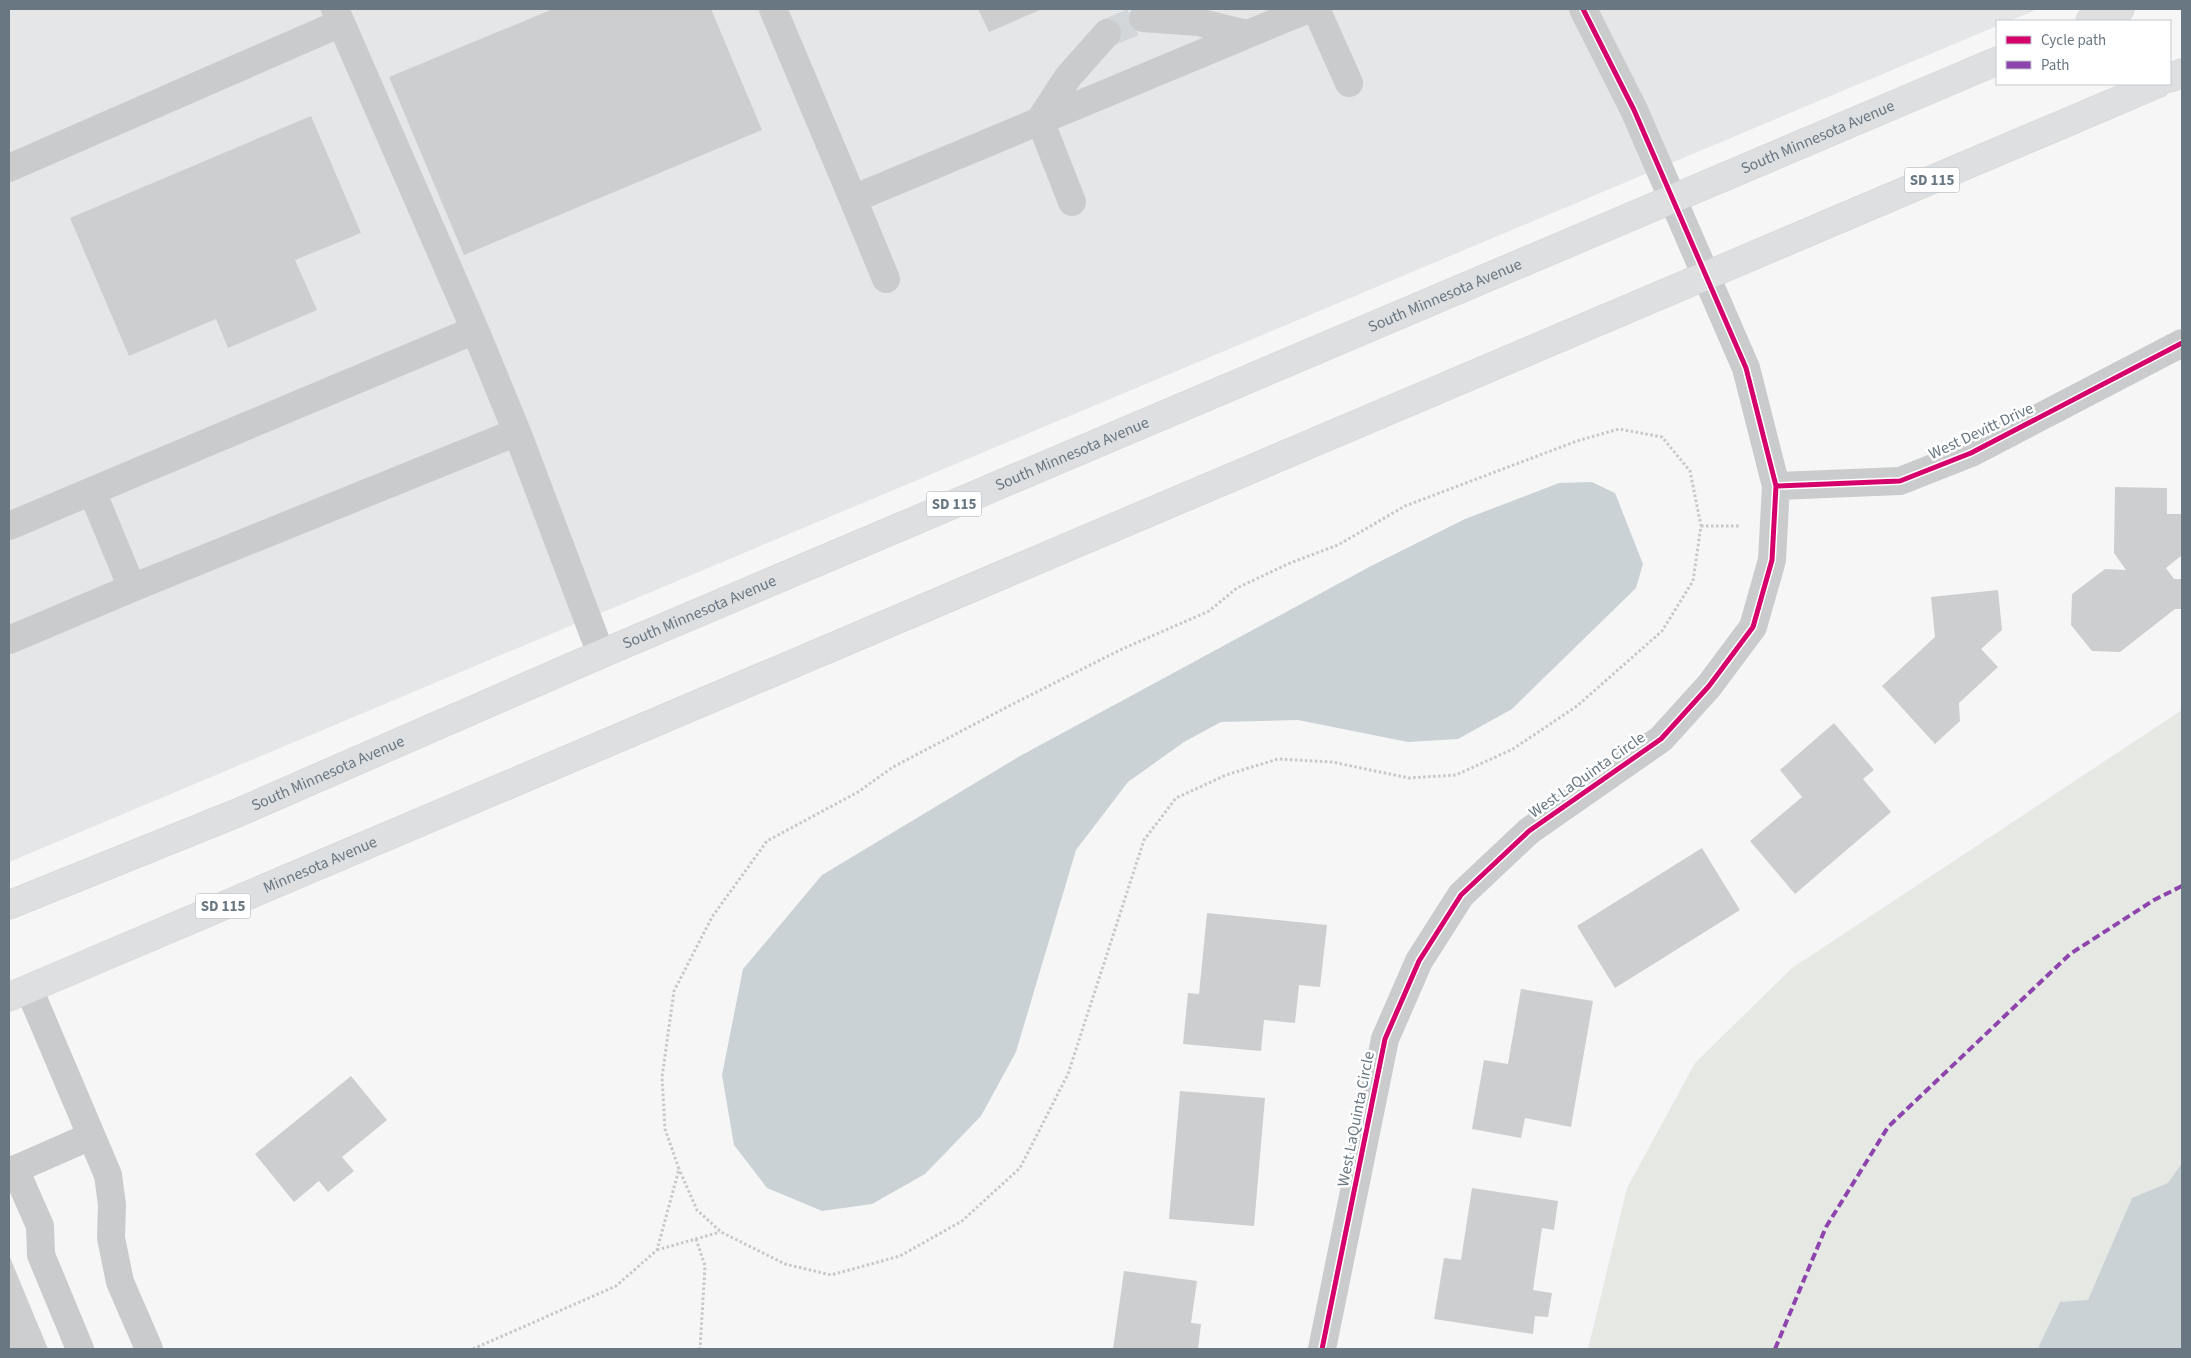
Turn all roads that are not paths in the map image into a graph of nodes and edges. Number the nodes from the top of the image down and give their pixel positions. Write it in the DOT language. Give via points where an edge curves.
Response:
graph roads {
  1 [pos="773,9"];
  2 [pos="1308,9"];
  3 [pos="1316,9"];
  4 [pos="1583,9"];
  5 [pos="2120,9"];
  6 [pos="338,16"];
  7 [pos="1143,18"];
  8 [pos="2092,20"];
  9 [pos="1107,33"];
  10 [pos="1247,34"];
  11 [pos="1996,61"];
  12 [pos="1349,83"];
  13 [pos="2155,85"];
  14 [pos="1040,120"];
  15 [pos="9,168"];
  16 [pos="1673,198"];
  17 [pos="853,199"];
  18 [pos="1072,202"];
  19 [pos="1707,276"];
  20 [pos="886,279"];
  21 [pos="475,330"];
  22 [pos="2182,343"];
  23 [pos="517,432"];
  24 [pos="1776,486"];
  25 [pos="92,491"];
  26 [pos="9,526"];
  27 [pos="132,588"];
  28 [pos="9,640"];
  29 [pos="601,654"];
  30 [pos="9,906"];
  31 [pos="19,993"];
  32 [pos="91,1136"];
  33 [pos="12,1170"];
  34 [pos="80,1349"];
  35 [pos="149,1349"];
  36 [pos="1322,1349"];
  1 -- 17 [label="street"];
  2 -- 10 [label="street"];
  3 -- 12 [label="street"];
  4 -- 16 [label="street, West LaQuinta Circle" via="1634,110"];
  5 -- 8 [label="main road"];
  6 -- 15 [label="street"];
  6 -- 21 [label="street"];
  7 -- 10 [label="street" via="1198,22"];
  9 -- 14 [label="street" via="1068,77"];
  10 -- 14 [label="street"];
  11 -- 16 [label="main road, South Minnesota Avenue / SD 115"];
  13 -- 19 [label="main road, SD 115"];
  14 -- 17 [label="street"];
  14 -- 18 [label="street"];
  16 -- 19 [label="street, West LaQuinta Circle"];
  16 -- 29 [label="main road, South Minnesota Avenue / SD 115"];
  17 -- 20 [label="street"];
  19 -- 24 [label="street, West LaQuinta Circle" via="1746,368"];
  19 -- 31 [label="main road, Minnesota Avenue / SD 115"];
  21 -- 23 [label="street"];
  21 -- 25 [label="street"];
  22 -- 24 [label="street, West Devitt Drive" via="1971,453 1900,481"];
  23 -- 27 [label="street"];
  23 -- 29 [label="street"];
  24 -- 36 [label="street, West LaQuinta Circle" via="1772,560 1753,628 1709,686 1661,739 1529,830 1461,895 1419,961 1385,1039"];
  25 -- 26 [label="street"];
  25 -- 27 [label="street"];
  27 -- 28 [label="street"];
  29 -- 30 [label="main road, South Minnesota Avenue / SD 115" via="237,813"];
  31 -- 32 [label="street"];
  32 -- 33 [label="street"];
  32 -- 35 [label="street" via="108,1176 112,1238 120,1282"];
  33 -- 34 [label="street" via="40,1226 41,1255"];
}
